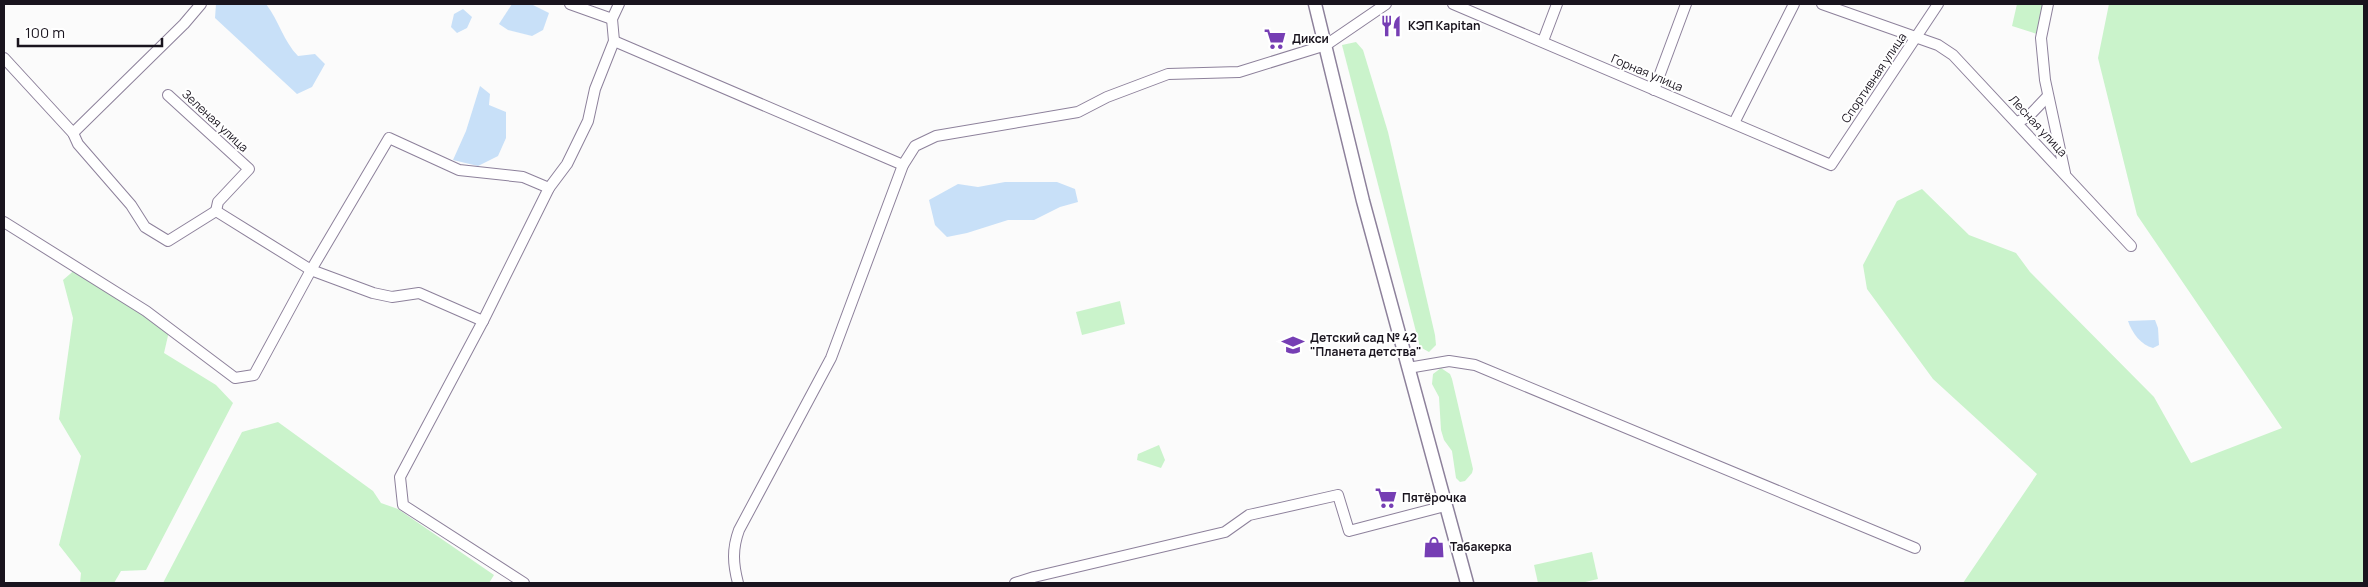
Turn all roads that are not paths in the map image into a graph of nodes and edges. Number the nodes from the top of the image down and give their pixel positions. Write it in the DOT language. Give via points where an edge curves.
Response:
graph roads {
  1 [pos="201,4"];
  2 [pos="570,4"];
  3 [pos="619,4"];
  4 [pos="1316,4"];
  5 [pos="1386,4"];
  6 [pos="1453,4"];
  7 [pos="1557,4"];
  8 [pos="1686,4"];
  9 [pos="1794,4"];
  10 [pos="1822,4"];
  11 [pos="1938,4"];
  12 [pos="2048,4"];
  13 [pos="612,19"];
  14 [pos="1916,38"];
  15 [pos="614,41"];
  16 [pos="1543,41"];
  17 [pos="1326,45"];
  18 [pos="4,58"];
  19 [pos="1654,90"];
  20 [pos="168,95"];
  21 [pos="2048,96"];
  22 [pos="2017,122"];
  23 [pos="1734,123"];
  24 [pos="73,132"];
  25 [pos="903,165"];
  26 [pos="1831,165"];
  27 [pos="2066,174"];
  28 [pos="548,188"];
  29 [pos="216,211"];
  30 [pos="4,222"];
  31 [pos="2132,246"];
  32 [pos="311,270"];
  33 [pos="483,321"];
  34 [pos="1408,368"];
  35 [pos="1445,506"];
  36 [pos="1915,548"];
  37 [pos="524,583"];
  38 [pos="738,583"];
  39 [pos="1015,583"];
  40 [pos="1467,583"];
  1 -- 24 [label="street"];
  2 -- 13 [label="street"];
  3 -- 13 [label="street"];
  4 -- 17 [label="street"];
  5 -- 17 [label="street"];
  6 -- 16 [label="street, Горная улица"];
  7 -- 16 [label="street"];
  8 -- 19 [label="street"];
  9 -- 23 [label="street"];
  10 -- 14 [label="street, Лесная улица"];
  11 -- 14 [label="street, Спортивная улица"];
  12 -- 21 [label="street" via="2041,38"];
  13 -- 15 [label="street"];
  14 -- 22 [label="street, Лесная улица" via="1953,54"];
  14 -- 26 [label="street, Спортивная улица"];
  15 -- 25 [label="street"];
  15 -- 28 [label="street" via="595,89 588,121 567,164"];
  16 -- 19 [label="street, Горная улица"];
  17 -- 25 [label="street" via="1239,72 1168,74 1107,97 1078,112 936,136 915,146"];
  17 -- 34 [label="street" via="1363,201"];
  18 -- 24 [label="street"];
  19 -- 23 [label="street, Горная улица"];
  20 -- 29 [label="street, Зеленая улица" via="249,170 218,202"];
  21 -- 22 [label="street" via="2028,117"];
  21 -- 27 [label="street"];
  22 -- 27 [label="street, Лесная улица"];
  23 -- 26 [label="street, Горная улица"];
  24 -- 29 [label="street" via="78,144 131,205 145,227 168,241"];
  25 -- 38 [label="street" via="831,358 739,530 733,546"];
  27 -- 31 [label="street, Лесная улица"];
  28 -- 32 [label="street" via="523,177 458,170 389,138"];
  28 -- 33 [label="street"];
  29 -- 32 [label="street"];
  30 -- 32 [label="street" via="146,311 235,378 254,375"];
  32 -- 33 [label="street" via="373,293 392,297 420,293"];
  33 -- 37 [label="street" via="400,477 403,505"];
  34 -- 35 [label="street"];
  34 -- 36 [label="street" via="1449,361 1475,365"];
  35 -- 39 [label="street" via="1349,531 1338,495 1250,515 1225,532"];
  35 -- 40 [label="street"];
}
